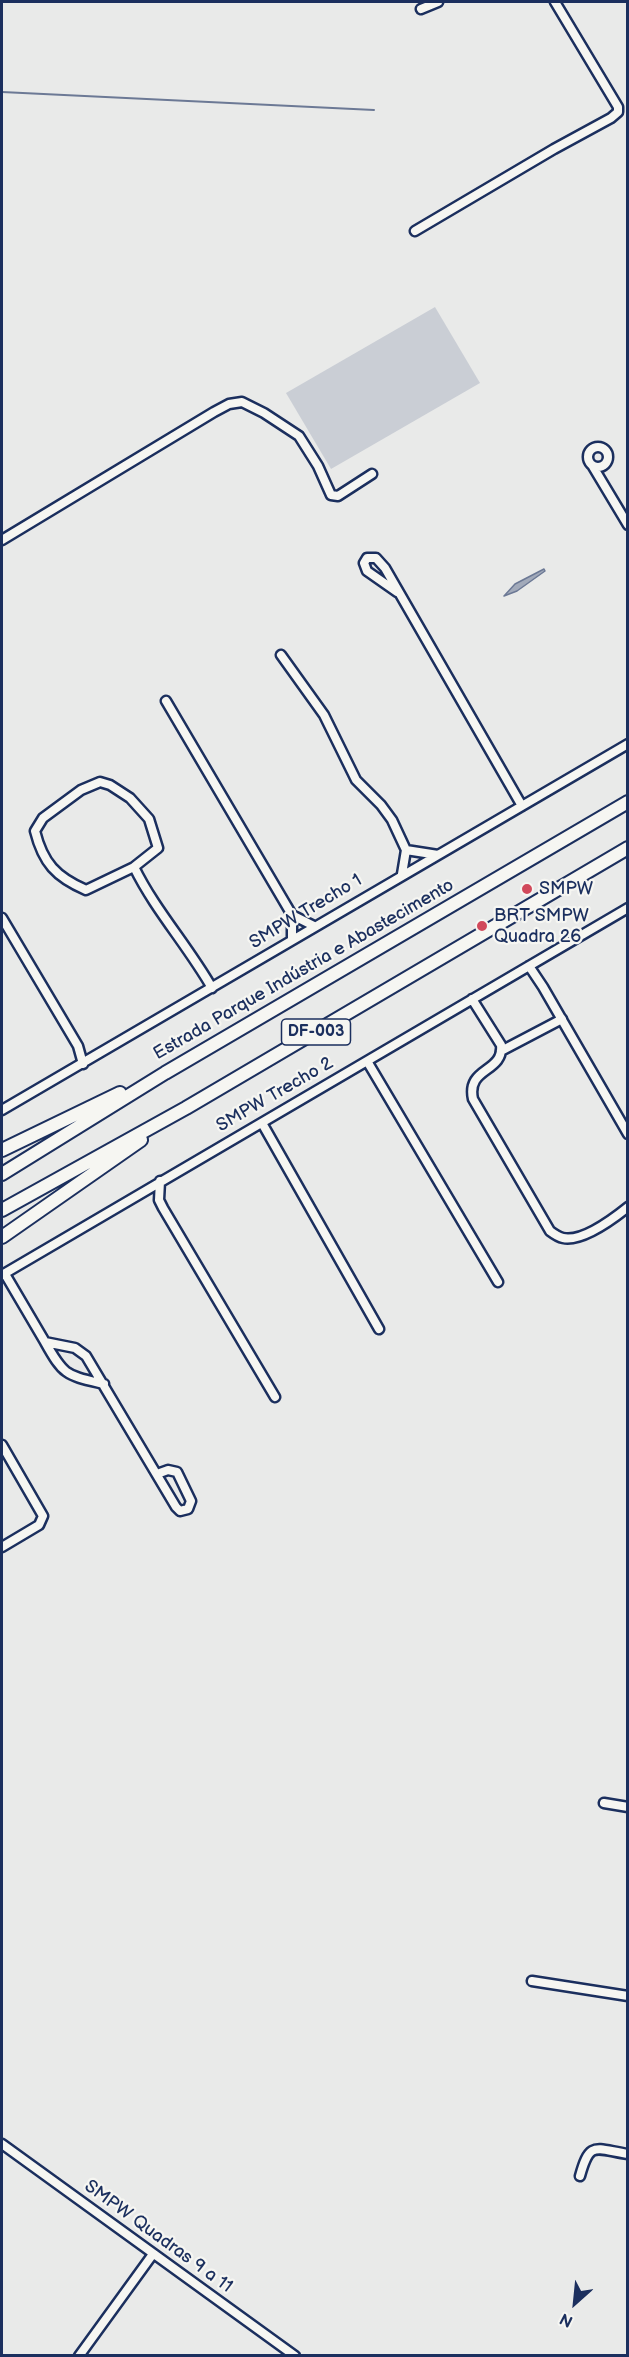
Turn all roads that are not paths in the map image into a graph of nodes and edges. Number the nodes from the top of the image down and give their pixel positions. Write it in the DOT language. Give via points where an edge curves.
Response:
graph roads {
  1 [pos="434,2"];
  2 [pos="555,2"];
  3 [pos="421,9"];
  4 [pos="415,231"];
  5 [pos="592,465"];
  6 [pos="372,474"];
  7 [pos="627,525"];
  8 [pos="2,540"];
  9 [pos="397,592"];
  10 [pos="281,655"];
  11 [pos="166,701"];
  12 [pos="627,744"];
  13 [pos="627,802"];
  14 [pos="522,806"];
  15 [pos="627,848"];
  16 [pos="406,850"];
  17 [pos="438,855"];
  18 [pos="134,867"];
  19 [pos="402,874"];
  20 [pos="627,908"];
  21 [pos="292,915"];
  22 [pos="2,918"];
  23 [pos="314,926"];
  24 [pos="292,940"];
  25 [pos="529,966"];
  26 [pos="212,988"];
  27 [pos="472,999"];
  28 [pos="562,1019"];
  29 [pos="78,1046"];
  30 [pos="501,1051"];
  31 [pos="95,1057"];
  32 [pos="367,1060"];
  33 [pos="83,1064"];
  34 [pos="165,1073"];
  35 [pos="186,1107"];
  36 [pos="2,1110"];
  37 [pos="262,1122"];
  38 [pos="627,1134"];
  39 [pos="2,1150"];
  40 [pos="2,1174"];
  41 [pos="160,1181"];
  42 [pos="144,1191"];
  43 [pos="159,1200"];
  44 [pos="627,1207"];
  45 [pos="2,1210"];
  46 [pos="2,1238"];
  47 [pos="3,1274"];
  48 [pos="498,1282"];
  49 [pos="380,1329"];
  50 [pos="45,1342"];
  51 [pos="104,1384"];
  52 [pos="275,1397"];
  53 [pos="2,1445"];
  54 [pos="157,1474"];
  55 [pos="2,1547"];
  56 [pos="604,1803"];
  57 [pos="627,1807"];
  58 [pos="532,1981"];
  59 [pos="627,1996"];
  60 [pos="2,2144"];
  61 [pos="627,2154"];
  62 [pos="580,2176"];
  63 [pos="153,2254"];
  64 [pos="79,2355"];
  65 [pos="295,2355"];
  1 -- 3 [label="street"];
  2 -- 4 [label="street" via="618,112"];
  5 -- 7 [label="street"];
  6 -- 8 [label="street" via="338,496 331,495 298,436 250,405 234,403"];
  9 -- 14 [label="street"];
  10 -- 16 [label="street" via="324,715 356,780 392,820"];
  11 -- 21 [label="street"];
  12 -- 14 [label="street, SMPW Trecho 1"];
  13 -- 34 [label="highway, Estrada Parque Indústria e Abastecimento / DF-003"];
  14 -- 17 [label="street, SMPW Trecho 1"];
  15 -- 35 [label="highway, DF-003"];
  16 -- 17 [label="street"];
  16 -- 19 [label="street"];
  17 -- 19 [label="street, SMPW Trecho 1"];
  18 -- 18 [label="street" via="158,848 149,819 130,798 110,785 100,782 81,790 43,818 35,831 40,852 52,868 66,881 86,890"];
  18 -- 26 [label="street" via="146,892"];
  19 -- 23 [label="street, SMPW Trecho 1"];
  20 -- 25 [label="street, SMPW Trecho 2"];
  21 -- 23 [label="street"];
  21 -- 24 [label="street"];
  22 -- 29 [label="street"];
  23 -- 24 [label="street, SMPW Trecho 1"];
  24 -- 26 [label="street, SMPW Trecho 1"];
  25 -- 27 [label="street, SMPW Trecho 2"];
  25 -- 28 [label="street"];
  26 -- 31 [label="street, SMPW Trecho 1"];
  27 -- 30 [label="street"];
  27 -- 32 [label="street, SMPW Trecho 2"];
  28 -- 30 [label="street"];
  28 -- 38 [label="street"];
  29 -- 31 [label="street"];
  29 -- 33 [label="street"];
  30 -- 44 [label="street" via="494,1064 476,1076 472,1099 550,1231 561,1238 574,1238 609,1222"];
  31 -- 33 [label="street, SMPW Trecho 1"];
  32 -- 37 [label="street, SMPW Trecho 2"];
  32 -- 48 [label="street"];
  33 -- 36 [label="street, SMPW Trecho 1"];
  34 -- 39 [label="highway"];
  34 -- 40 [label="highway, Estrada Parque Indústria e Abastecimento / DF-003"];
  35 -- 45 [label="highway, DF-003"];
  35 -- 46 [label="highway"];
  37 -- 41 [label="street, SMPW Trecho 2"];
  37 -- 49 [label="street"];
  41 -- 42 [label="street, SMPW Trecho 2"];
  41 -- 43 [label="street"];
  42 -- 43 [label="street"];
  42 -- 47 [label="street, SMPW Trecho 2"];
  43 -- 52 [label="street"];
  47 -- 50 [label="street"];
  50 -- 51 [label="street" via="69,1375"];
  50 -- 51 [label="street" via="81,1351"];
  51 -- 54 [label="street"];
  53 -- 55 [label="street" via="43,1516 39,1525"];
  54 -- 54 [label="street" via="177,1472 191,1501 188,1509 180,1511 176,1507"];
  56 -- 57 [label="street"];
  58 -- 59 [label="street"];
  60 -- 63 [label="street, SMPW Quadras 9 a 11"];
  61 -- 62 [label="street" via="590,2151"];
  63 -- 64 [label="street"];
  63 -- 65 [label="street, SMPW Quadras 9 a 11"];
}
